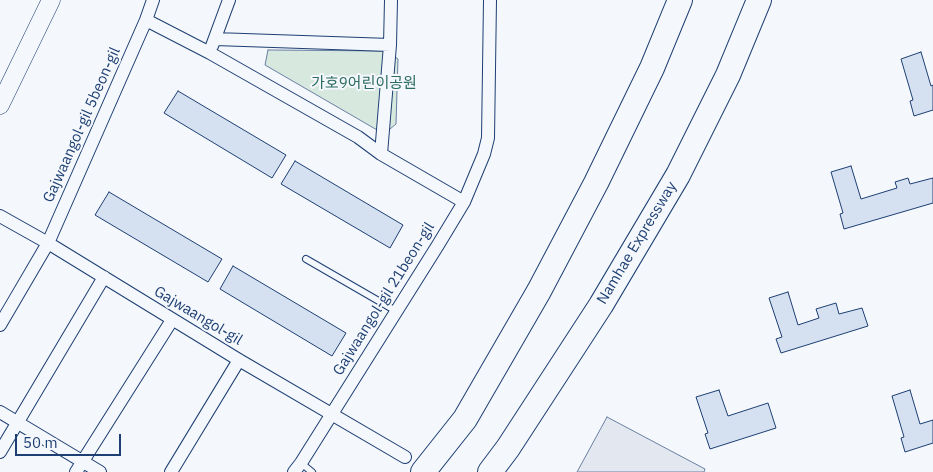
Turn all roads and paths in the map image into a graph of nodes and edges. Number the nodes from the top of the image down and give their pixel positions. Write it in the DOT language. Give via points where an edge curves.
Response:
graph roads {
  1 [pos="51,0"];
  2 [pos="153,0"];
  3 [pos="229,0"];
  4 [pos="391,0"];
  5 [pos="490,0"];
  6 [pos="680,0"];
  7 [pos="759,0"];
  8 [pos="146,20"];
  9 [pos="214,39"];
  10 [pos="390,45"];
  11 [pos="210,53"];
  12 [pos="0,105"];
  13 [pos="381,154"];
  14 [pos="464,202"];
  15 [pos="0,216"];
  16 [pos="48,243"];
  17 [pos="306,259"];
  18 [pos="104,277"];
  19 [pos="396,311"];
  20 [pos="172,320"];
  21 [pos="0,325"];
  22 [pos="239,360"];
  23 [pos="0,412"];
  24 [pos="331,414"];
  25 [pos="17,422"];
  26 [pos="0,452"];
  27 [pos="414,465"];
  28 [pos="79,467"];
  29 [pos="297,468"];
  30 [pos="100,472"];
  31 [pos="171,472"];
  32 [pos="312,472"];
  33 [pos="490,472"];
  1 -- 12 [label="street"];
  2 -- 8 [label="street, Gajwaangol-gil 5beon-gil"];
  3 -- 9 [label="street"];
  4 -- 10 [label="street"];
  5 -- 14 [label="street, Gajwaangol-gil 21beon-gil" via="488,138"];
  6 -- 27 [label="highway" via="652,68 539,291 465,420"];
  7 -- 33 [label="highway, Namhae Expressway" via="728,75 678,175 601,305"];
  8 -- 11 [label="street"];
  8 -- 16 [label="street, Gajwaangol-gil 5beon-gil"];
  9 -- 10 [label="street"];
  9 -- 11 [label="street"];
  10 -- 13 [label="street"];
  11 -- 13 [label="street" via="358,137"];
  13 -- 14 [label="street"];
  14 -- 19 [label="street, Gajwaangol-gil 21beon-gil"];
  15 -- 16 [label="street, Gajwaangol-gil"];
  16 -- 18 [label="street, Gajwaangol-gil"];
  16 -- 21 [label="street, Gajwaangol-gil 5beon-gil"];
  17 -- 19 [label="lane"];
  18 -- 20 [label="street, Gajwaangol-gil"];
  18 -- 25 [label="street"];
  19 -- 24 [label="street, Gajwaangol-gil 21beon-gil"];
  20 -- 22 [label="street, Gajwaangol-gil"];
  20 -- 28 [label="street"];
  22 -- 24 [label="street, Gajwaangol-gil"];
  22 -- 31 [label="street"];
  23 -- 25 [label="street"];
  24 -- 27 [label="street, Gajwaangol-gil"];
  24 -- 29 [label="street"];
  25 -- 26 [label="street"];
  25 -- 28 [label="street"];
  28 -- 30 [label="street"];
  29 -- 32 [label="lane"];
}
